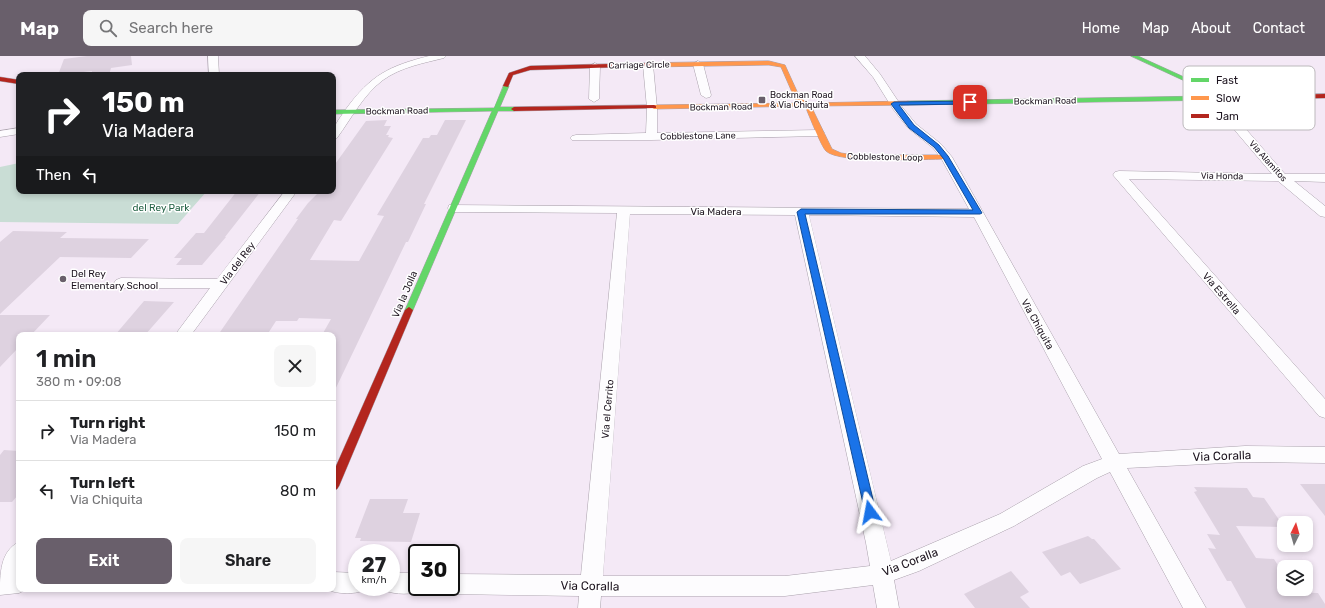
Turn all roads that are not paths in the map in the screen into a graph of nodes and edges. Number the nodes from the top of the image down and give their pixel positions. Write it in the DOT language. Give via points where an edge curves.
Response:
graph roads {
  1 [pos="213,56"];
  2 [pos="441,56"];
  3 [pos="864,56"];
  4 [pos="1156,57"];
  5 [pos="1138,58"];
  6 [pos="699,62"];
  7 [pos="595,66"];
  8 [pos="648,66"];
  9 [pos="214,72"];
  10 [pos="1183,78"];
  11 [pos="0,79"];
  12 [pos="16,82"];
  13 [pos="706,95"];
  14 [pos="1315,96"];
  15 [pos="1325,96"];
  16 [pos="594,99"];
  17 [pos="1183,99"];
  18 [pos="894,104"];
  19 [pos="807,105"];
  20 [pos="652,108"];
  21 [pos="495,110"];
  22 [pos="336,112"];
  23 [pos="352,112"];
  24 [pos="1241,130"];
  25 [pos="16,131"];
  26 [pos="336,132"];
  27 [pos="819,133"];
  28 [pos="0,134"];
  29 [pos="651,137"];
  30 [pos="576,138"];
  31 [pos="946,157"];
  32 [pos="1119,175"];
  33 [pos="1282,177"];
  34 [pos="1325,178"];
  35 [pos="289,194"];
  36 [pos="454,208"];
  37 [pos="624,210"];
  38 [pos="801,212"];
  39 [pos="978,213"];
  40 [pos="1325,213"];
  41 [pos="121,283"];
  42 [pos="221,284"];
  43 [pos="185,332"];
  44 [pos="1325,411"];
  45 [pos="1325,455"];
  46 [pos="1114,462"];
  47 [pos="336,479"];
  48 [pos="16,556"];
  49 [pos="882,574"];
  50 [pos="0,577"];
  51 [pos="336,582"];
  52 [pos="16,583"];
  53 [pos="348,583"];
  54 [pos="460,584"];
  55 [pos="0,585"];
  56 [pos="591,586"];
  57 [pos="589,608"];
  58 [pos="888,608"];
  59 [pos="1195,608"];
  1 -- 9 [label="street"];
  2 -- 23 [label="street" via="413,63 380,79 364,94"];
  3 -- 18 [label="street, Via Chiquita"];
  4 -- 5 [label="street"];
  5 -- 10 [label="street, Via Alamitos"];
  6 -- 8 [label="street, Carriage Circle"];
  6 -- 13 [label="street"];
  6 -- 19 [label="street, Carriage Circle" via="769,63 783,66 798,99"];
  7 -- 8 [label="street, Carriage Circle"];
  7 -- 16 [label="street"];
  7 -- 21 [label="street, Carriage Circle" via="530,68 511,74"];
  8 -- 20 [label="street"];
  11 -- 12 [label="street"];
  14 -- 15 [label="street, Bockman Road"];
  17 -- 18 [label="street, Bockman Road"];
  18 -- 19 [label="street, Bockman Road"];
  18 -- 31 [label="street, Via Chiquita" via="912,126 937,146"];
  19 -- 20 [label="street, Bockman Road"];
  19 -- 27 [label="street, Cobblestone Loop"];
  20 -- 21 [label="street, Bockman Road"];
  20 -- 29 [label="street"];
  21 -- 23 [label="street, Bockman Road"];
  21 -- 36 [label="street, Via la Jolla"];
  22 -- 23 [label="street, Bockman Road"];
  23 -- 26 [label="street"];
  24 -- 33 [label="street, Via Alamitos"];
  25 -- 28 [label="street"];
  27 -- 29 [label="street, Cobblestone Lane"];
  27 -- 31 [label="street, Cobblestone Loop" via="829,150 839,155"];
  29 -- 30 [label="street, Cobblestone Lane"];
  31 -- 39 [label="street, Via Chiquita"];
  32 -- 33 [label="street, Via Honda"];
  32 -- 44 [label="street, Via Estrella"];
  33 -- 34 [label="street, Via Honda"];
  33 -- 40 [label="street, Via Alamitos"];
  35 -- 42 [label="street, Via del Rey"];
  36 -- 37 [label="street, Via Madera"];
  36 -- 47 [label="street, Via la Jolla"];
  37 -- 38 [label="street, Via Madera"];
  37 -- 56 [label="street, Via el Cerrito"];
  38 -- 39 [label="street, Via Madera"];
  38 -- 49 [label="street" via="878,542"];
  39 -- 46 [label="street, Via Chiquita"];
  41 -- 42 [label="street"];
  42 -- 43 [label="street, Via del Rey"];
  45 -- 46 [label="street, Via Coralla" via="1245,454"];
  46 -- 49 [label="street, Via Coralla" via="1090,472 1007,520 911,564"];
  46 -- 59 [label="street, Via Chiquita"];
  48 -- 50 [label="street"];
  49 -- 56 [label="street, Via Coralla" via="785,586"];
  49 -- 58 [label="street"];
  51 -- 53 [label="street"];
  52 -- 55 [label="street"];
  54 -- 56 [label="street, Via Coralla"];
  56 -- 57 [label="street, Via el Cerrito"];
}
